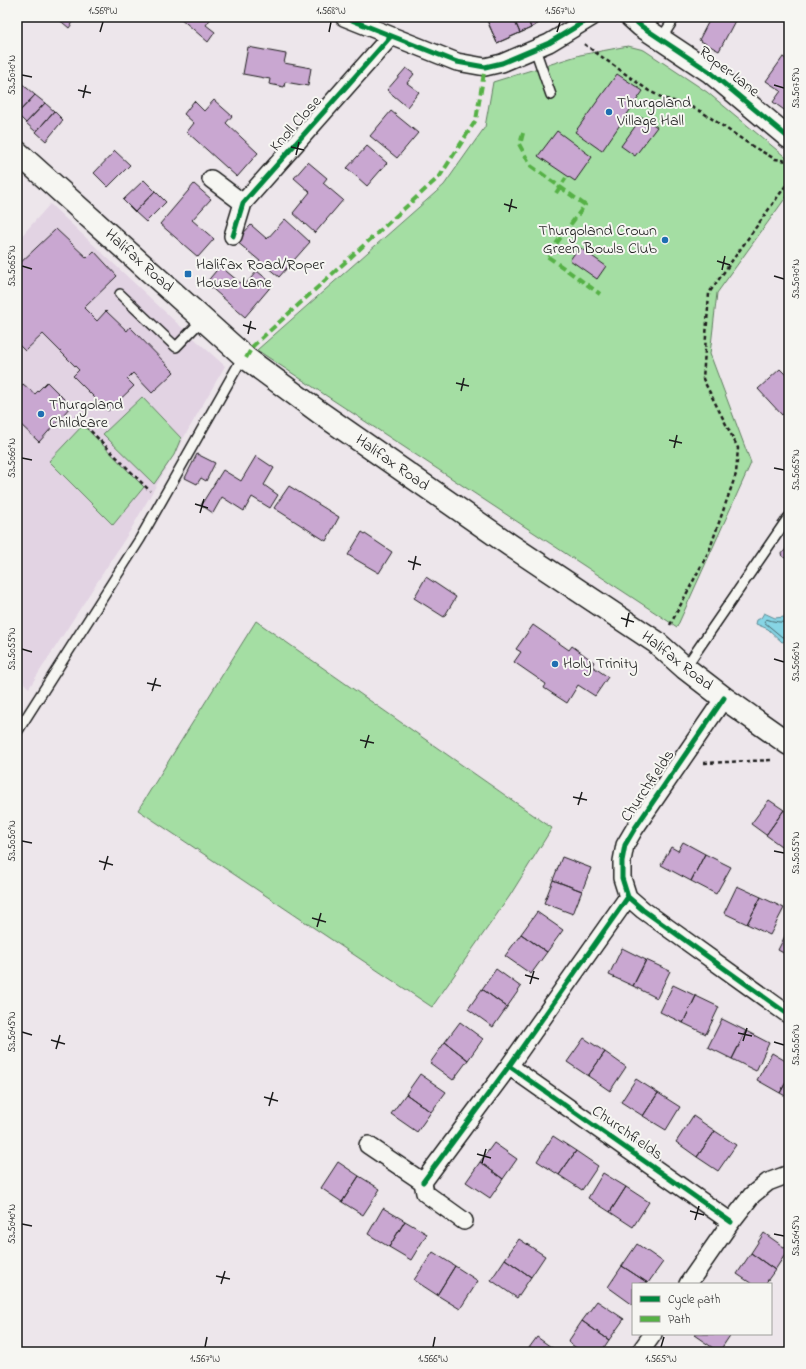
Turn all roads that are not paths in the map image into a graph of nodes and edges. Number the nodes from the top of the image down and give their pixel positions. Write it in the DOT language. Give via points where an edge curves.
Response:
graph roads {
  1 [pos="344,17"];
  2 [pos="592,17"];
  3 [pos="631,17"];
  4 [pos="675,17"];
  5 [pos="391,36"];
  6 [pos="661,39"];
  7 [pos="535,49"];
  8 [pos="550,95"];
  9 [pos="789,138"];
  10 [pos="17,152"];
  11 [pos="210,179"];
  12 [pos="243,203"];
  13 [pos="233,236"];
  14 [pos="120,294"];
  15 [pos="203,319"];
  16 [pos="244,355"];
  17 [pos="788,518"];
  18 [pos="685,668"];
  19 [pos="724,698"];
  20 [pos="17,732"];
  21 [pos="789,744"];
  22 [pos="628,897"];
  23 [pos="789,1015"];
  24 [pos="509,1066"];
  25 [pos="368,1145"];
  26 [pos="789,1174"];
  27 [pos="423,1182"];
  28 [pos="464,1221"];
  29 [pos="731,1222"];
  30 [pos="689,1283"];
  31 [pos="652,1335"];
  32 [pos="640,1352"];
  1 -- 5 [label="street"];
  2 -- 7 [label="street"];
  3 -- 6 [label="street, Roper Lane"];
  4 -- 6 [label="lane"];
  5 -- 7 [label="street" via="457,62 485,67"];
  5 -- 12 [label="street, Knoll Close"];
  6 -- 9 [label="street, Roper Lane" via="710,72"];
  7 -- 8 [label="lane"];
  10 -- 15 [label="highway, Halifax Road"];
  11 -- 12 [label="street"];
  12 -- 13 [label="street, Knoll Close"];
  14 -- 15 [label="lane" via="176,347"];
  15 -- 16 [label="highway, Halifax Road"];
  16 -- 18 [label="highway, Halifax Road" via="319,412 659,645"];
  16 -- 20 [label="lane" via="140,539"];
  17 -- 18 [label="lane"];
  18 -- 19 [label="highway, Halifax Road"];
  19 -- 21 [label="highway, Halifax Road"];
  19 -- 22 [label="street, Churchfields" via="625,845 622,878"];
  22 -- 23 [label="street, Churchfields" via="684,941"];
  22 -- 24 [label="street"];
  24 -- 27 [label="street"];
  24 -- 29 [label="street, Churchfields"];
  25 -- 27 [label="street"];
  26 -- 29 [label="street" via="768,1182 752,1195"];
  27 -- 28 [label="street" via="424,1193"];
  29 -- 30 [label="street"];
  31 -- 32 [label="street"];
}
